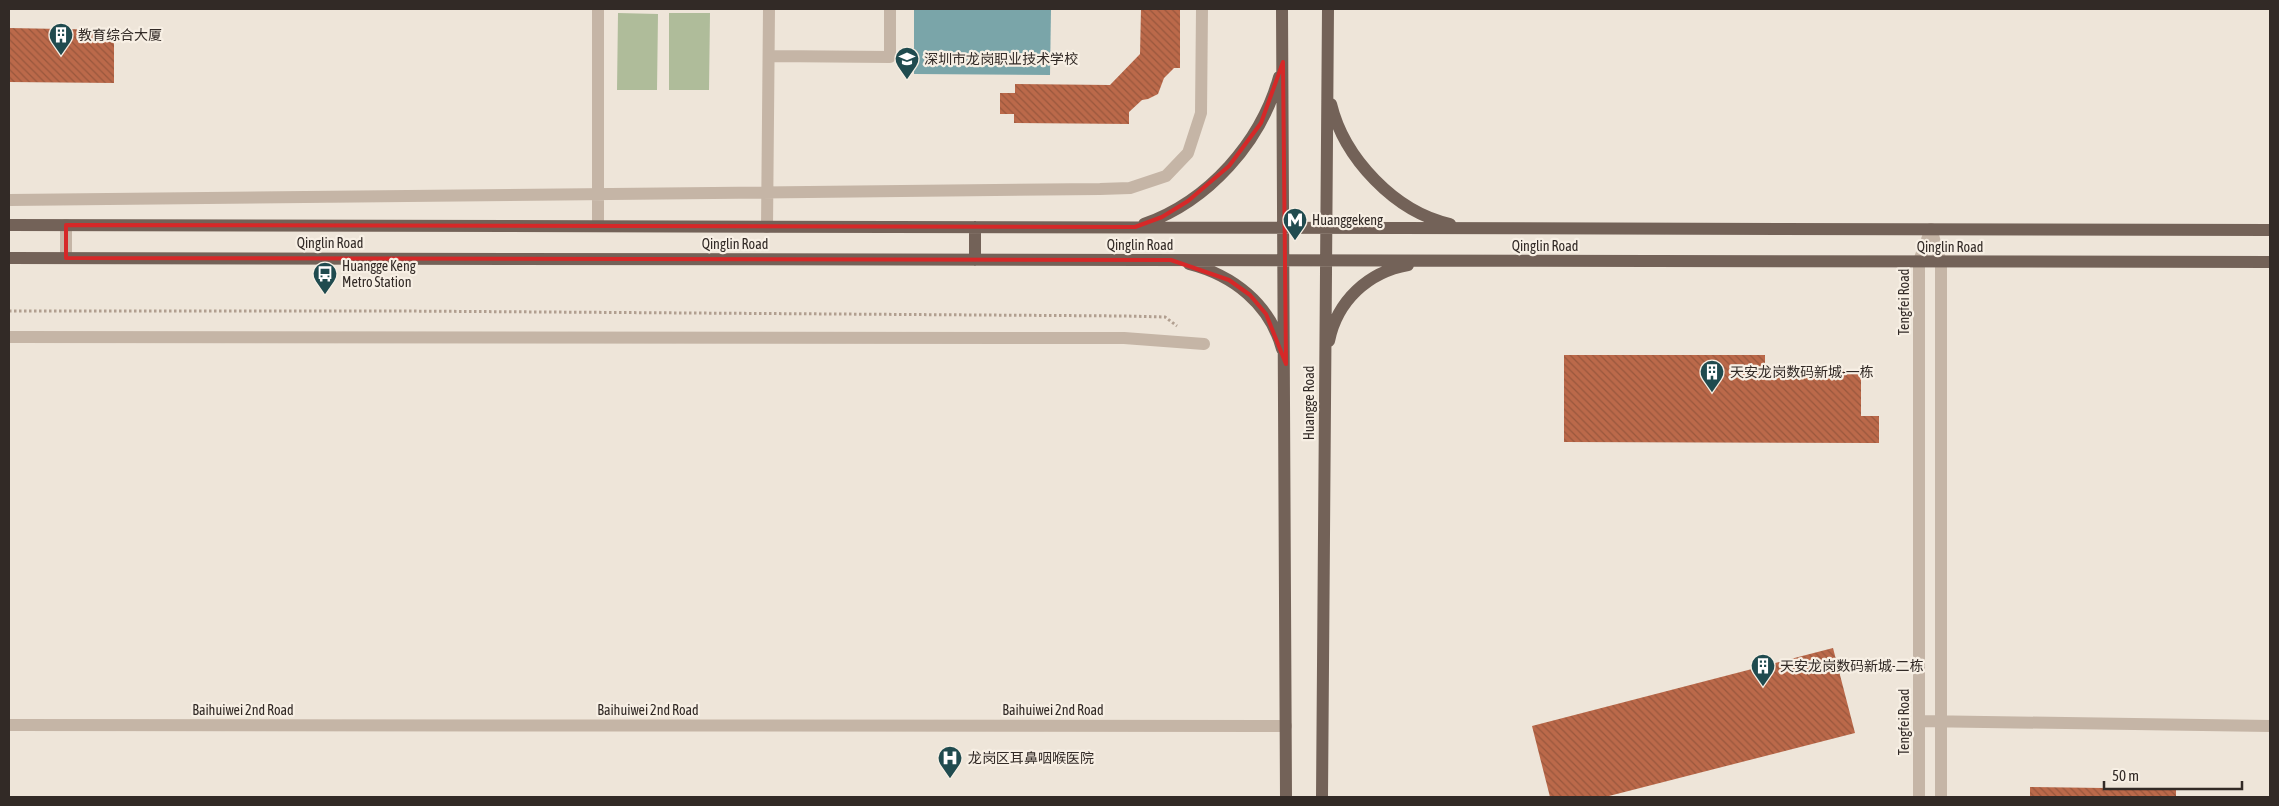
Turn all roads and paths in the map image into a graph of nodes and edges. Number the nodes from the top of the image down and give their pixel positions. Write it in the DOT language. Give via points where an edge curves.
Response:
graph roads {
  1 [pos="598,9"];
  2 [pos="769,9"];
  3 [pos="890,9"];
  4 [pos="1202,9"];
  5 [pos="1282,9"];
  6 [pos="1328,9"];
  7 [pos="769,56"];
  8 [pos="1283,62"];
  9 [pos="1327,89"];
  10 [pos="767,192"];
  11 [pos="599,194"];
  12 [pos="9,200"];
  13 [pos="9,225"];
  14 [pos="66,225"];
  15 [pos="598,226"];
  16 [pos="767,227"];
  17 [pos="975,227"];
  18 [pos="1135,227"];
  19 [pos="1284,228"];
  20 [pos="1326,228"];
  21 [pos="1465,228"];
  22 [pos="1931,229"];
  23 [pos="2270,230"];
  24 [pos="9,258"];
  25 [pos="66,258"];
  26 [pos="975,260"];
  27 [pos="1171,260"];
  28 [pos="1285,260"];
  29 [pos="1325,260"];
  30 [pos="1430,260"];
  31 [pos="1919,261"];
  32 [pos="1941,262"];
  33 [pos="2270,262"];
  34 [pos="9,311"];
  35 [pos="1181,328"];
  36 [pos="9,338"];
  37 [pos="1204,344"];
  38 [pos="1324,363"];
  39 [pos="1286,364"];
  40 [pos="1919,721"];
  41 [pos="1941,722"];
  42 [pos="9,725"];
  43 [pos="1286,726"];
  44 [pos="2270,726"];
  45 [pos="1286,797"];
  46 [pos="1322,797"];
  47 [pos="1919,797"];
  48 [pos="1941,797"];
  1 -- 11 [label="street"];
  2 -- 7 [label="street"];
  3 -- 7 [label="street" via="890,57"];
  4 -- 10 [label="street" via="1201,113 1188,153 1166,176 1130,188 1100,190"];
  5 -- 8 [label="main road, Huangge Road"];
  6 -- 9 [label="main road, Huangge Road"];
  7 -- 10 [label="street"];
  8 -- 18 [label="main road" via="1261,123 1229,166 1188,201 1162,217"];
  8 -- 19 [label="main road, Huangge Road"];
  9 -- 20 [label="main road, Huangge Road"];
  9 -- 21 [label="main road" via="1344,138 1378,182 1419,213"];
  10 -- 11 [label="street"];
  10 -- 16 [label="street"];
  11 -- 12 [label="street"];
  11 -- 15 [label="street"];
  13 -- 14 [label="main road, Qinglin Road"];
  14 -- 15 [label="main road, Qinglin Road"];
  14 -- 25 [label="street"];
  15 -- 16 [label="main road, Qinglin Road"];
  16 -- 17 [label="main road, Qinglin Road"];
  17 -- 18 [label="main road, Qinglin Road"];
  17 -- 26 [label="main road"];
  18 -- 19 [label="main road, Qinglin Road"];
  19 -- 20 [label="main road, Qinglin Road"];
  19 -- 28 [label="main road, Huangge Road"];
  20 -- 21 [label="main road, Qinglin Road"];
  20 -- 29 [label="main road, Huangge Road"];
  21 -- 22 [label="main road, Qinglin Road"];
  22 -- 23 [label="main road, Qinglin Road"];
  22 -- 31 [label="street, Tengfei Road"];
  22 -- 32 [label="street"];
  24 -- 25 [label="main road, Qinglin Road"];
  25 -- 26 [label="main road, Qinglin Road"];
  26 -- 27 [label="main road, Qinglin Road"];
  27 -- 28 [label="main road, Qinglin Road"];
  27 -- 39 [label="main road" via="1208,270 1250,295 1266,314 1279,339"];
  28 -- 29 [label="main road, Qinglin Road"];
  28 -- 39 [label="main road, Huangge Road"];
  29 -- 30 [label="main road, Qinglin Road"];
  29 -- 38 [label="main road, Huangge Road"];
  30 -- 31 [label="main road, Qinglin Road"];
  30 -- 38 [label="main road" via="1375,275 1355,290 1339,311"];
  31 -- 32 [label="main road, Qinglin Road"];
  31 -- 40 [label="street, Tengfei Road"];
  32 -- 33 [label="main road, Qinglin Road"];
  32 -- 41 [label="street"];
  34 -- 35 [label="path" via="1126,316 1165,318"];
  36 -- 37 [label="street" via="1124,338"];
  38 -- 46 [label="main road, Huangge Road"];
  39 -- 43 [label="main road, Huangge Road"];
  40 -- 41 [label="street"];
  40 -- 47 [label="street, Tengfei Road"];
  41 -- 44 [label="street"];
  41 -- 48 [label="street"];
  42 -- 43 [label="street, Baihuiwei 2nd Road"];
  43 -- 45 [label="main road, Huangge Road"];
}
